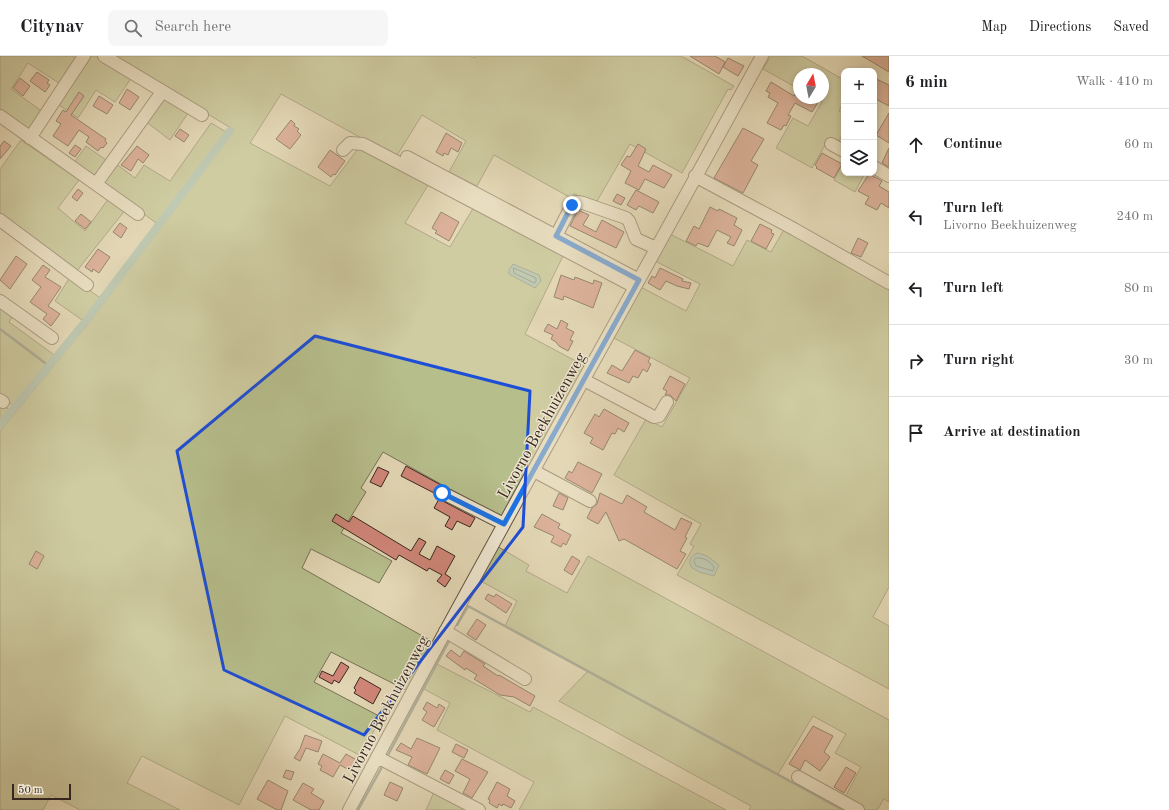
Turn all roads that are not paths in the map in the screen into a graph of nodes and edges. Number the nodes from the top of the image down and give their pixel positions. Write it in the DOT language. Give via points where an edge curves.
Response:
graph roads {
  1 [pos="84,56"];
  2 [pos="104,56"];
  3 [pos="762,56"];
  4 [pos="162,92"];
  5 [pos="202,115"];
  6 [pos="0,116"];
  7 [pos="30,138"];
  8 [pos="830,144"];
  9 [pos="343,150"];
  10 [pos="841,150"];
  11 [pos="407,157"];
  12 [pos="877,169"];
  13 [pos="695,176"];
  14 [pos="889,176"];
  15 [pos="96,184"];
  16 [pos="138,214"];
  17 [pos="0,220"];
  18 [pos="556,236"];
  19 [pos="656,248"];
  20 [pos="637,283"];
  21 [pos="889,283"];
  22 [pos="87,285"];
  23 [pos="0,301"];
  24 [pos="52,338"];
  25 [pos="584,380"];
  26 [pos="667,402"];
  27 [pos="534,471"];
  28 [pos="442,493"];
  29 [pos="590,501"];
  30 [pos="504,524"];
  31 [pos="445,631"];
  32 [pos="525,679"];
  33 [pos="377,757"];
  34 [pos="798,777"];
  35 [pos="349,810"];
  36 [pos="479,810"];
  37 [pos="858,810"];
  1 -- 7 [label="street"];
  2 -- 4 [label="street"];
  3 -- 13 [label="street, Livorno Beekhuizenweg"];
  4 -- 5 [label="street"];
  4 -- 15 [label="street"];
  6 -- 7 [label="street"];
  7 -- 15 [label="street"];
  8 -- 10 [label="street"];
  9 -- 20 [label="street" via="350,143 363,144"];
  11 -- 18 [label="street"];
  12 -- 14 [label="street"];
  13 -- 19 [label="street, Livorno Beekhuizenweg"];
  13 -- 21 [label="street"];
  15 -- 16 [label="street"];
  17 -- 22 [label="street"];
  18 -- 19 [label="street" via="572,205 577,202 626,218 636,239"];
  18 -- 20 [label="street"];
  19 -- 20 [label="street, Livorno Beekhuizenweg"];
  20 -- 25 [label="street, Livorno Beekhuizenweg"];
  23 -- 24 [label="street"];
  25 -- 26 [label="street" via="654,417 659,416"];
  25 -- 27 [label="street, Livorno Beekhuizenweg"];
  27 -- 29 [label="street"];
  27 -- 30 [label="street, Livorno Beekhuizenweg"];
  28 -- 30 [label="street"];
  30 -- 31 [label="street, Livorno Beekhuizenweg"];
  31 -- 32 [label="street"];
  31 -- 33 [label="street, Livorno Beekhuizenweg"];
  33 -- 35 [label="street, Livorno Beekhuizenweg"];
  33 -- 36 [label="street"];
  34 -- 37 [label="street"];
}
